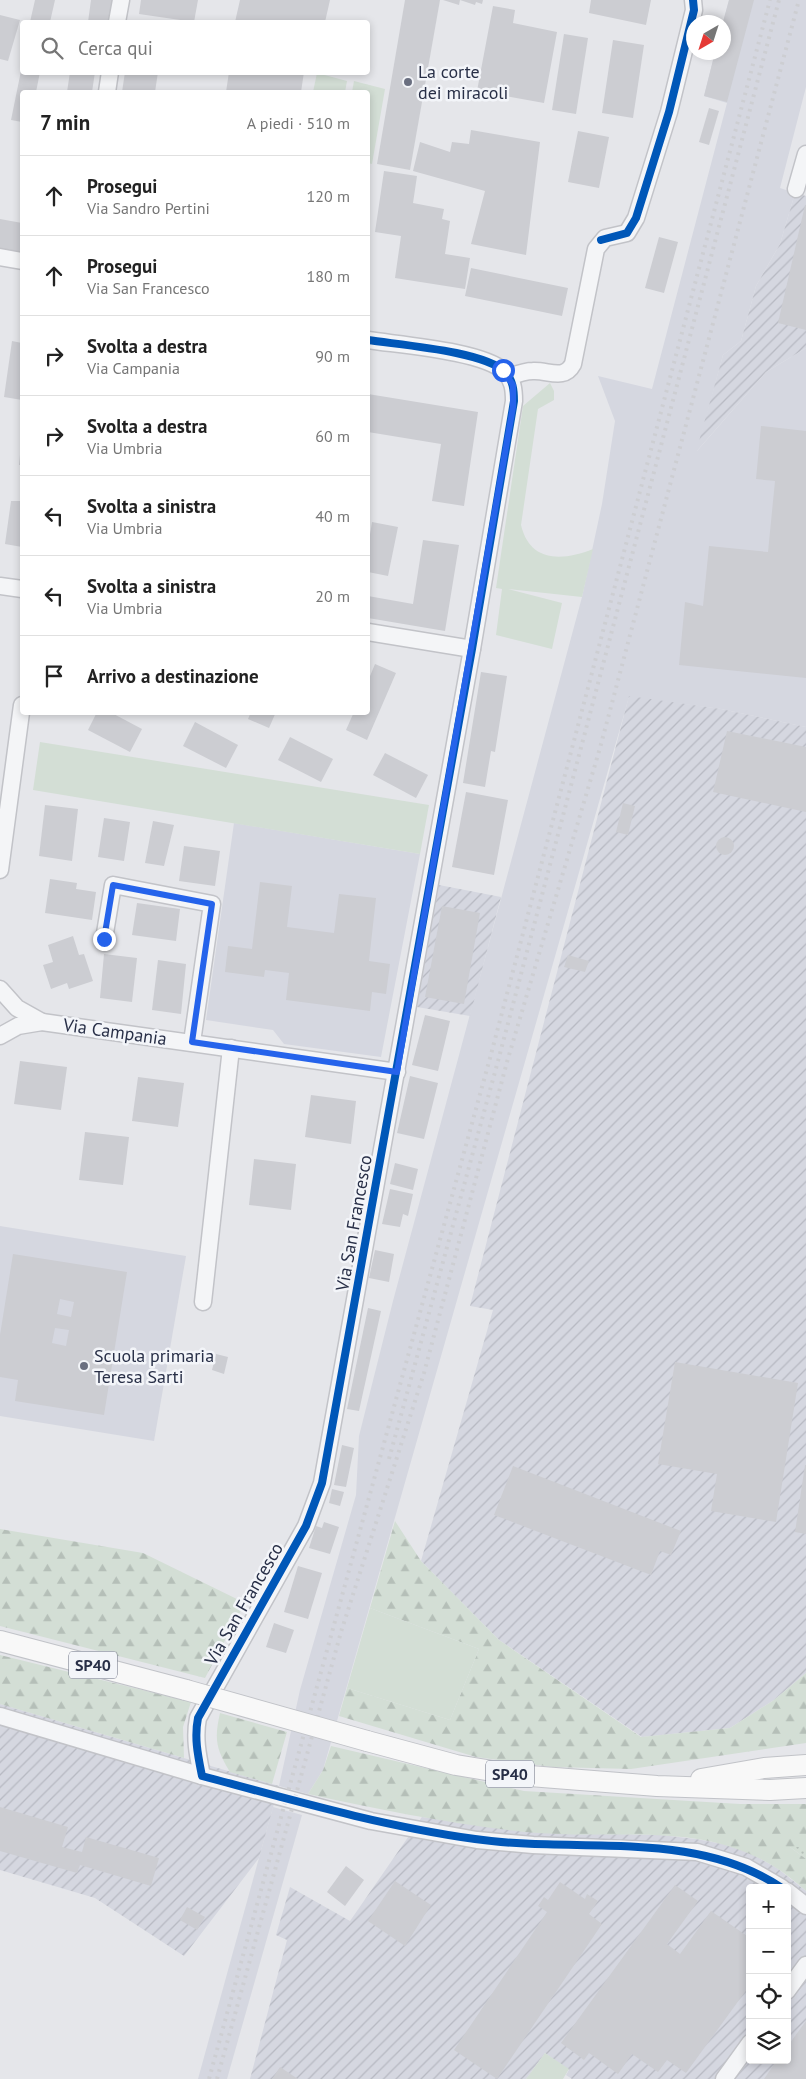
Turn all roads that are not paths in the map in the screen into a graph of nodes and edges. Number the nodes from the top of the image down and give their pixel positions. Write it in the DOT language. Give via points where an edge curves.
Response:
graph roads {
  1 [pos="121,0"];
  2 [pos="693,0"];
  3 [pos="117,20"];
  4 [pos="110,75"];
  5 [pos="107,90"];
  6 [pos="806,154"];
  7 [pos="796,189"];
  8 [pos="0,256"];
  9 [pos="20,261"];
  10 [pos="370,340"];
  11 [pos="510,377"];
  12 [pos="0,586"];
  13 [pos="20,589"];
  14 [pos="370,632"];
  15 [pos="472,650"];
  16 [pos="21,715"];
  17 [pos="0,870"];
  18 [pos="104,939"];
  19 [pos="2,992"];
  20 [pos="42,1022"];
  21 [pos="0,1035"];
  22 [pos="192,1042"];
  23 [pos="231,1048"];
  24 [pos="397,1072"];
  25 [pos="203,1302"];
  26 [pos="0,1641"];
  27 [pos="0,1716"];
  28 [pos="806,1765"];
  29 [pos="202,1776"];
  30 [pos="657,1786"];
  31 [pos="806,1788"];
  32 [pos="775,1884"];
  33 [pos="791,1895"];
  34 [pos="806,1906"];
  35 [pos="806,1965"];
  36 [pos="791,1986"];
  37 [pos="746,2049"];
  38 [pos="724,2079"];
  1 -- 3 [label="street"];
  2 -- 11 [label="street" via="694,10 671,106 636,218 627,233 605,238 599,244 574,359 568,371 556,374 534,370"];
  4 -- 5 [label="street"];
  6 -- 7 [label="street"];
  8 -- 9 [label="street"];
  10 -- 11 [label="street" via="478,358 496,365"];
  11 -- 15 [label="street, Via San Francesco" via="513,407"];
  12 -- 13 [label="street"];
  14 -- 15 [label="street"];
  15 -- 24 [label="street, Via San Francesco"];
  16 -- 17 [label="street"];
  18 -- 22 [label="street" via="113,885 212,904"];
  19 -- 20 [label="street, Via Campania" via="22,1012"];
  19 -- 21 [label="street" via="11,1014"];
  20 -- 21 [label="street, Via Campania" via="25,1024"];
  20 -- 22 [label="street, Via Campania"];
  22 -- 23 [label="street, Via Campania"];
  23 -- 24 [label="street, Via Campania"];
  23 -- 25 [label="street"];
  24 -- 29 [label="street, Via San Francesco" via="320,1492 306,1526 198,1718 196,1748"];
  26 -- 30 [label="main road, SP40, bridge" via="456,1765 517,1775"];
  27 -- 29 [label="street"];
  28 -- 30 [label="main road, SP40" via="764,1768"];
  29 -- 32 [label="street" via="371,1821 468,1838 533,1845 697,1852 746,1867"];
  30 -- 31 [label="main road, SP40"];
  33 -- 34 [label="street"];
  35 -- 36 [label="street"];
  37 -- 38 [label="street"];
}
